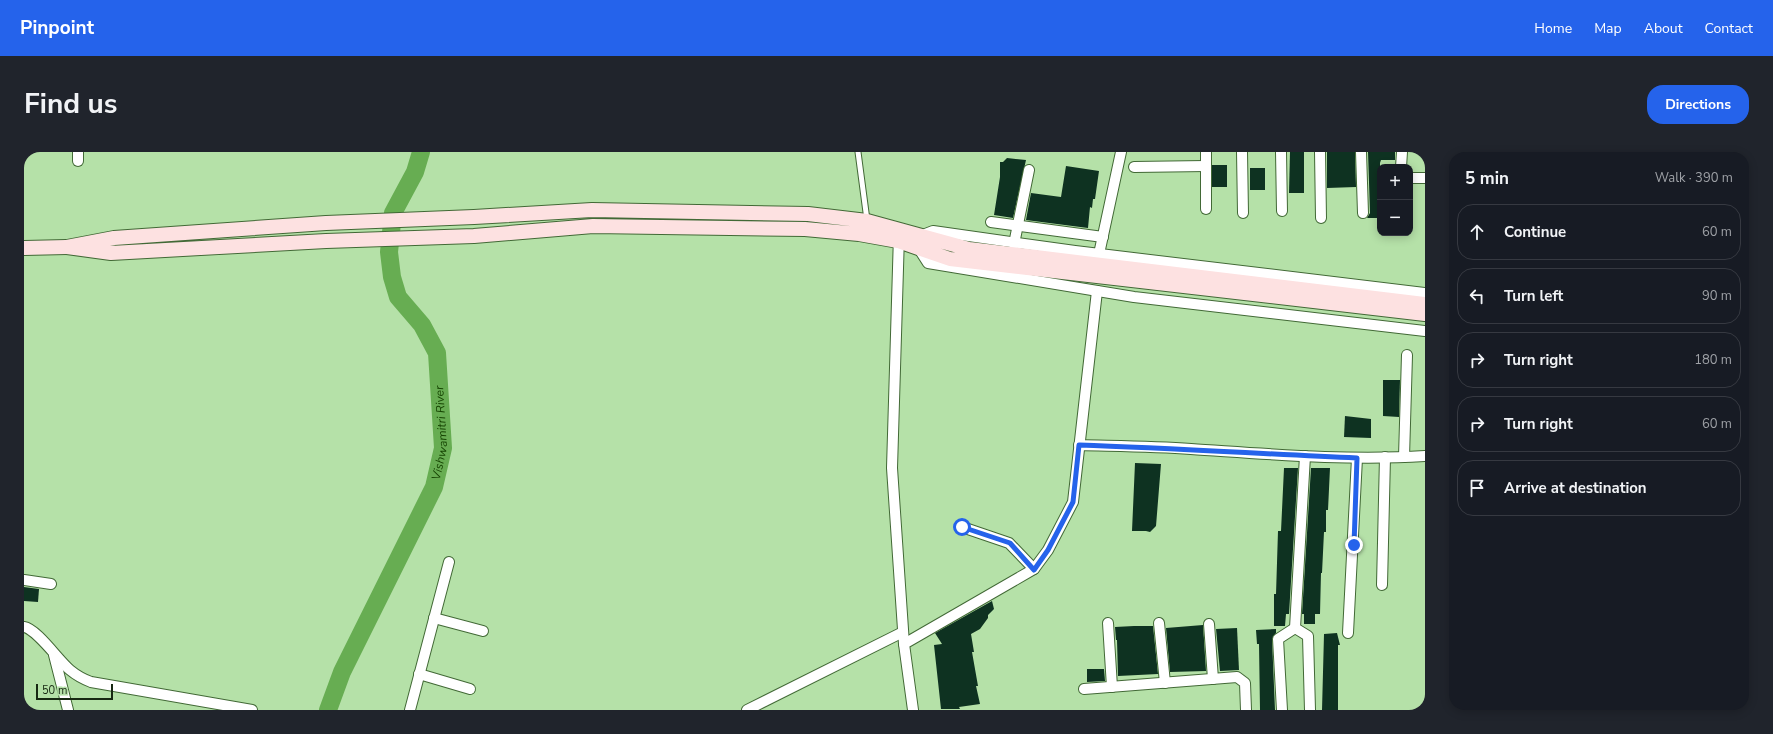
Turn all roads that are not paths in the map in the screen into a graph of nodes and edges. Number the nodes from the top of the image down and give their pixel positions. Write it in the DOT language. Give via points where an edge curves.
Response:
graph roads {
  1 [pos="858,152"];
  2 [pos="1121,152"];
  3 [pos="1206,152"];
  4 [pos="1242,152"];
  5 [pos="1281,152"];
  6 [pos="1320,152"];
  7 [pos="1361,152"];
  8 [pos="1402,152"];
  9 [pos="1401,164"];
  10 [pos="1206,166"];
  11 [pos="1134,167"];
  12 [pos="1029,170"];
  13 [pos="1413,178"];
  14 [pos="1425,178"];
  15 [pos="1206,210"];
  16 [pos="1282,211"];
  17 [pos="1243,213"];
  18 [pos="1363,213"];
  19 [pos="1321,218"];
  20 [pos="867,221"];
  21 [pos="991,222"];
  22 [pos="1018,226"];
  23 [pos="899,236"];
  24 [pos="1103,237"];
  25 [pos="919,243"];
  26 [pos="1014,244"];
  27 [pos="68,247"];
  28 [pos="24,248"];
  29 [pos="1099,254"];
  30 [pos="1097,291"];
  31 [pos="1425,292"];
  32 [pos="1425,304"];
  33 [pos="1425,314"];
  34 [pos="1425,331"];
  35 [pos="1407,355"];
  36 [pos="1079,445"];
  37 [pos="1305,456"];
  38 [pos="1425,456"];
  39 [pos="1385,457"];
  40 [pos="1404,457"];
  41 [pos="1357,458"];
  42 [pos="962,527"];
  43 [pos="449,562"];
  44 [pos="1034,570"];
  45 [pos="24,580"];
  46 [pos="51,584"];
  47 [pos="1382,585"];
  48 [pos="434,618"];
  49 [pos="1108,623"];
  50 [pos="1159,623"];
  51 [pos="1209,624"];
  52 [pos="24,627"];
  53 [pos="1295,628"];
  54 [pos="483,631"];
  55 [pos="904,632"];
  56 [pos="1348,633"];
  57 [pos="904,644"];
  58 [pos="54,655"];
  59 [pos="419,674"];
  60 [pos="1213,679"];
  61 [pos="1165,683"];
  62 [pos="1112,687"];
  63 [pos="470,689"];
  64 [pos="1084,689"];
  65 [pos="68,710"];
  66 [pos="252,710"];
  67 [pos="410,710"];
  68 [pos="747,710"];
  69 [pos="913,710"];
  70 [pos="1246,710"];
  71 [pos="1282,710"];
  72 [pos="1310,710"];
  1 -- 20 [label="lane"];
  2 -- 24 [label="street"];
  3 -- 10 [label="street"];
  4 -- 17 [label="street"];
  5 -- 16 [label="street"];
  6 -- 19 [label="street"];
  7 -- 18 [label="street"];
  8 -- 9 [label="street"];
  10 -- 11 [label="street"];
  10 -- 15 [label="street"];
  12 -- 22 [label="street"];
  13 -- 14 [label="street"];
  20 -- 23 [label="street"];
  20 -- 27 [label="street" via="808,214 592,210 326,223 114,238"];
  21 -- 22 [label="street"];
  22 -- 24 [label="street"];
  22 -- 26 [label="street"];
  23 -- 25 [label="street"];
  23 -- 27 [label="street" via="805,229 593,226 474,236 111,253"];
  23 -- 55 [label="street" via="892,468"];
  24 -- 29 [label="street"];
  25 -- 26 [label="street" via="933,231"];
  25 -- 30 [label="street" via="928,263"];
  25 -- 32 [label="street" via="941,242 969,249"];
  25 -- 33 [label="street" via="950,259"];
  26 -- 29 [label="street"];
  27 -- 28 [label="street"];
  29 -- 31 [label="street"];
  30 -- 34 [label="street"];
  30 -- 36 [label="street"];
  35 -- 40 [label="street"];
  36 -- 37 [label="street"];
  36 -- 44 [label="street" via="1073,502 1048,550"];
  37 -- 41 [label="street"];
  37 -- 53 [label="street"];
  38 -- 40 [label="street"];
  39 -- 40 [label="street"];
  39 -- 41 [label="street"];
  39 -- 47 [label="street"];
  41 -- 56 [label="street"];
  42 -- 44 [label="street" via="1010,543"];
  43 -- 48 [label="street"];
  44 -- 57 [label="street"];
  45 -- 46 [label="street"];
  48 -- 54 [label="street"];
  48 -- 59 [label="street"];
  49 -- 62 [label="street"];
  50 -- 61 [label="street"];
  51 -- 60 [label="street"];
  52 -- 58 [label="street" via="35,633"];
  53 -- 71 [label="street" via="1278,639"];
  53 -- 72 [label="street" via="1308,636"];
  55 -- 57 [label="street"];
  55 -- 68 [label="street"];
  57 -- 69 [label="street"];
  58 -- 65 [label="street"];
  58 -- 66 [label="street" via="78,676 91,682"];
  59 -- 63 [label="street"];
  59 -- 67 [label="street"];
  60 -- 61 [label="street"];
  60 -- 70 [label="street" via="1241,679 1245,683"];
  61 -- 62 [label="street"];
  62 -- 64 [label="street"];
}
